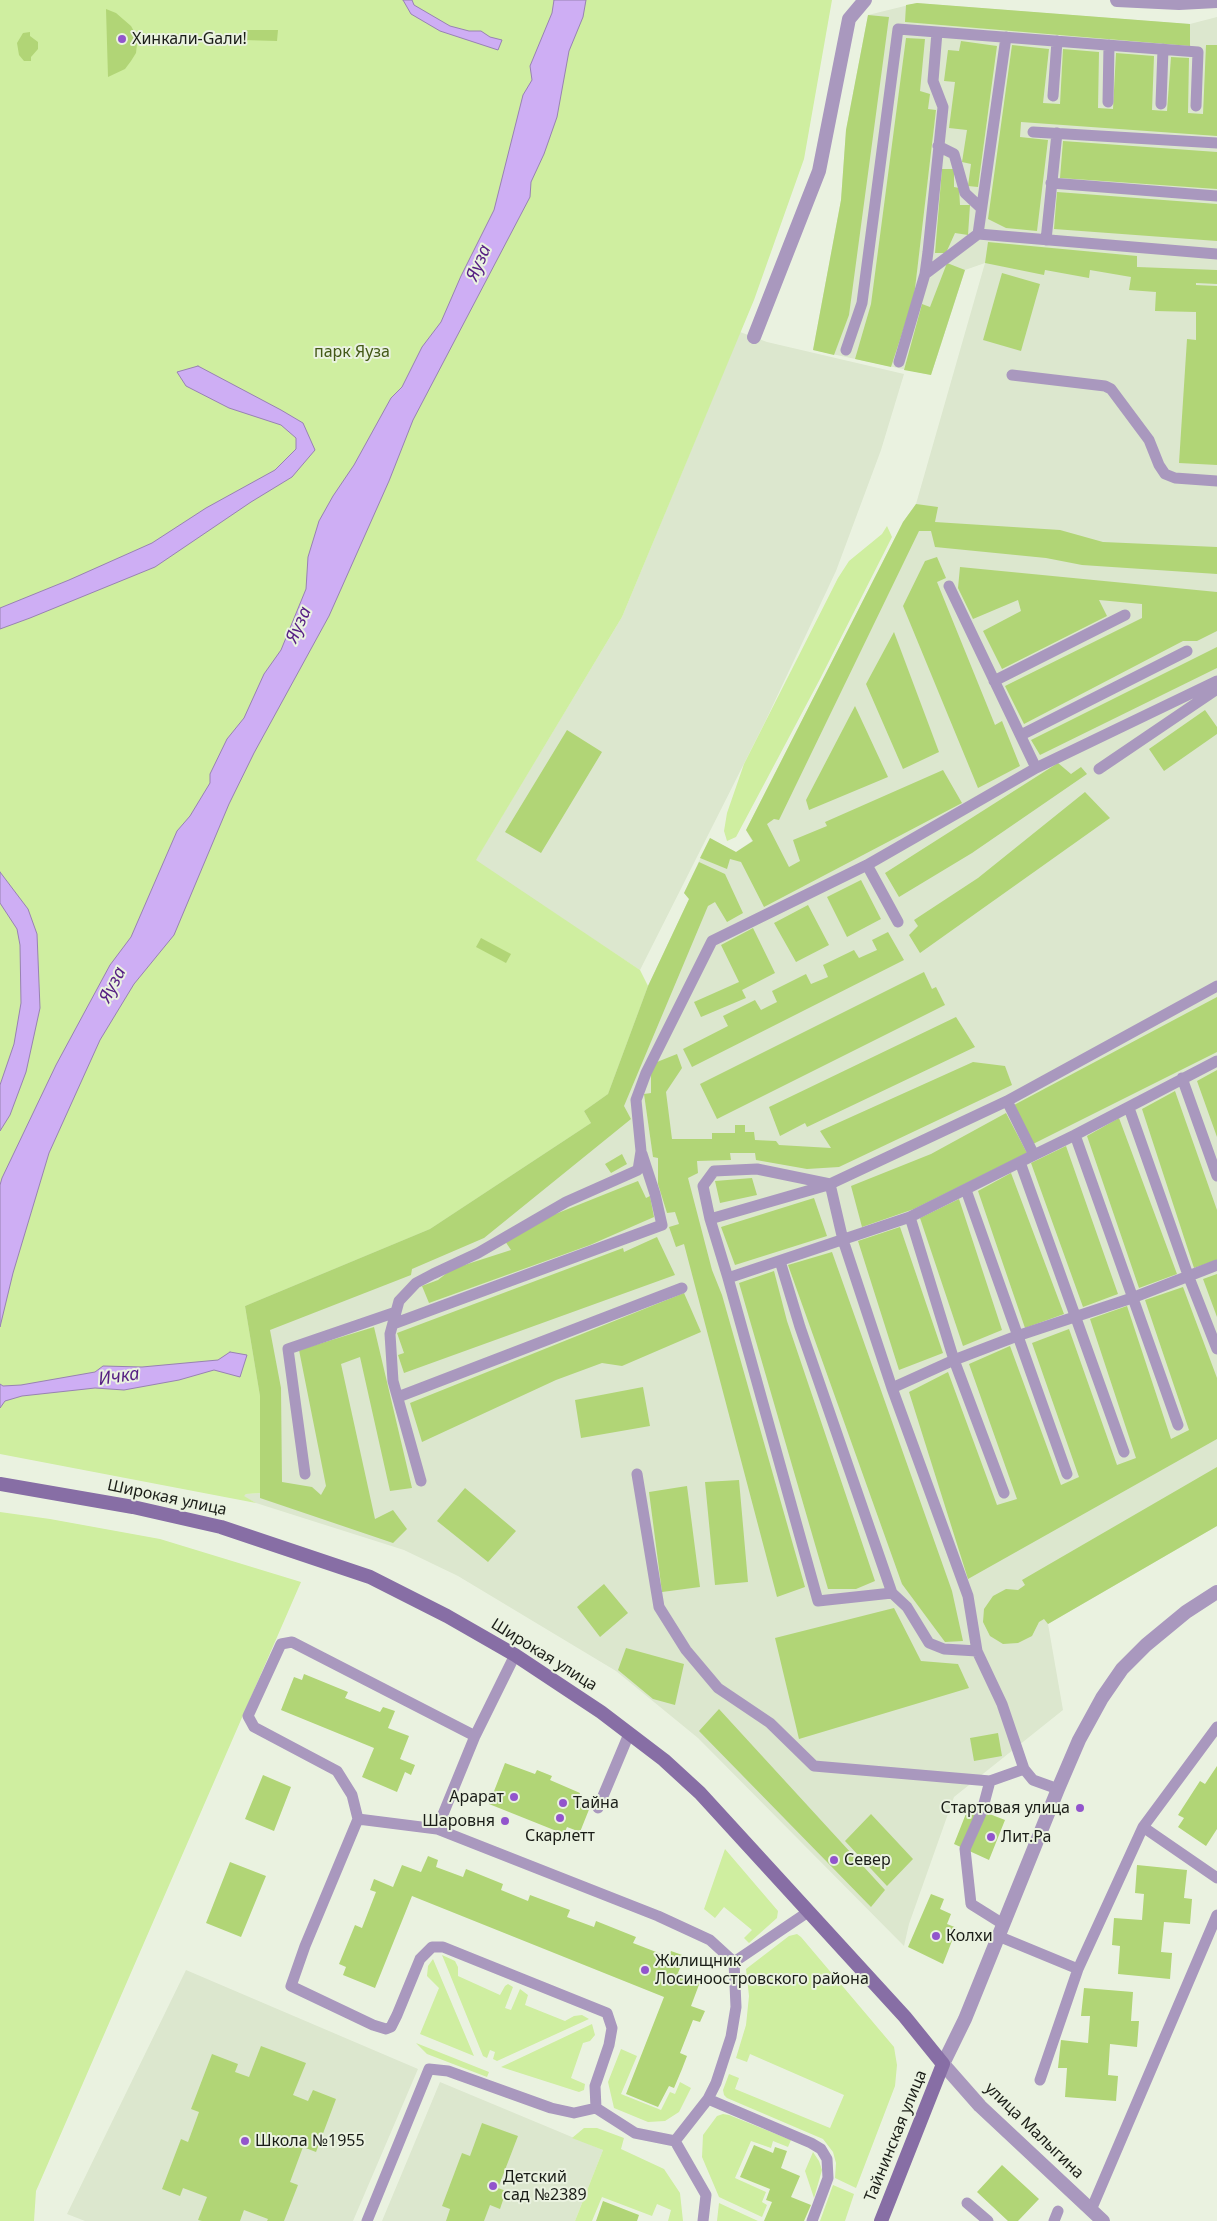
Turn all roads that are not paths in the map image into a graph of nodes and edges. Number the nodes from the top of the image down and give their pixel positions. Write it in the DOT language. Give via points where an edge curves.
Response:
graph roads {
  1 [pos="865,0"];
  2 [pos="1117,0"];
  3 [pos="1217,1"];
  4 [pos="937,32"];
  5 [pos="1006,37"];
  6 [pos="1057,41"];
  7 [pos="1109,45"];
  8 [pos="1163,49"];
  9 [pos="1053,96"];
  10 [pos="1108,102"];
  11 [pos="1161,104"];
  12 [pos="1196,106"];
  13 [pos="1033,132"];
  14 [pos="1057,133"];
  15 [pos="1217,143"];
  16 [pos="938,146"];
  17 [pos="1051,183"];
  18 [pos="1217,196"];
  19 [pos="981,208"];
  20 [pos="978,234"];
  21 [pos="1046,240"];
  22 [pos="1217,254"];
  23 [pos="925,274"];
  24 [pos="754,338"];
  25 [pos="846,350"];
  26 [pos="899,362"];
  27 [pos="1012,375"];
  28 [pos="1217,481"];
  29 [pos="949,586"];
  30 [pos="1125,615"];
  31 [pos="1187,651"];
  32 [pos="994,681"];
  33 [pos="1217,681"];
  34 [pos="1217,689"];
  35 [pos="1020,735"];
  36 [pos="1036,768"];
  37 [pos="1099,769"];
  38 [pos="867,865"];
  39 [pos="898,922"];
  40 [pos="1217,986"];
  41 [pos="1217,1061"];
  42 [pos="1182,1078"];
  43 [pos="1007,1101"];
  44 [pos="1130,1108"];
  45 [pos="1076,1135"];
  46 [pos="641,1151"];
  47 [pos="1034,1155"];
  48 [pos="1020,1162"];
  49 [pos="1217,1176"];
  50 [pos="830,1184"];
  51 [pos="966,1190"];
  52 [pos="910,1218"];
  53 [pos="710,1219"];
  54 [pos="843,1240"];
  55 [pos="780,1261"];
  56 [pos="1217,1265"];
  57 [pos="1188,1275"];
  58 [pos="728,1278"];
  59 [pos="682,1288"];
  60 [pos="1132,1298"];
  61 [pos="396,1312"];
  62 [pos="1075,1316"];
  63 [pos="393,1324"];
  64 [pos="1017,1336"];
  65 [pos="1217,1349"];
  66 [pos="954,1360"];
  67 [pos="892,1388"];
  68 [pos="398,1397"];
  69 [pos="1178,1425"];
  70 [pos="1124,1452"];
  71 [pos="305,1474"];
  72 [pos="637,1474"];
  73 [pos="1067,1474"];
  74 [pos="421,1481"];
  75 [pos="0,1484"];
  76 [pos="1004,1494"];
  77 [pos="892,1592"];
  78 [pos="1217,1592"];
  79 [pos="977,1651"];
  80 [pos="515,1655"];
  81 [pos="1217,1726"];
  82 [pos="630,1734"];
  83 [pos="475,1736"];
  84 [pos="1024,1769"];
  85 [pos="990,1781"];
  86 [pos="1058,1789"];
  87 [pos="598,1808"];
  88 [pos="358,1818"];
  89 [pos="1143,1827"];
  90 [pos="438,1829"];
  91 [pos="1217,1878"];
  92 [pos="808,1912"];
  93 [pos="1217,1915"];
  94 [pos="1001,1930"];
  95 [pos="734,1962"];
  96 [pos="1078,1969"];
  97 [pos="943,2064"];
  98 [pos="1040,2080"];
  99 [pos="708,2099"];
  100 [pos="596,2108"];
  101 [pos="674,2141"];
  102 [pos="967,2203"];
  103 [pos="1091,2210"];
  104 [pos="367,2221"];
  105 [pos="703,2221"];
  106 [pos="812,2221"];
  107 [pos="881,2221"];
  108 [pos="988,2221"];
  109 [pos="1103,2221"];
  1 -- 24 [label="street" via="849,19 819,170"];
  2 -- 3 [label="street"];
  4 -- 5 [label="lane"];
  4 -- 16 [label="lane" via="933,81 943,107"];
  4 -- 25 [label="lane" via="898,29 862,303"];
  5 -- 6 [label="lane"];
  5 -- 19 [label="lane"];
  6 -- 7 [label="lane"];
  6 -- 9 [label="lane"];
  7 -- 8 [label="lane"];
  7 -- 10 [label="lane"];
  8 -- 11 [label="lane"];
  8 -- 12 [label="lane" via="1198,52"];
  13 -- 14 [label="lane"];
  14 -- 15 [label="lane"];
  14 -- 17 [label="lane"];
  16 -- 19 [label="lane" via="954,154 965,193"];
  16 -- 23 [label="lane"];
  17 -- 18 [label="lane"];
  17 -- 21 [label="lane"];
  19 -- 20 [label="lane"];
  20 -- 21 [label="lane"];
  20 -- 23 [label="lane"];
  21 -- 22 [label="lane"];
  23 -- 26 [label="lane"];
  27 -- 28 [label="lane" via="1111,389 1149,440 1165,474 1175,478"];
  29 -- 32 [label="lane"];
  30 -- 32 [label="lane"];
  31 -- 35 [label="lane"];
  32 -- 35 [label="lane"];
  33 -- 36 [label="lane"];
  34 -- 37 [label="lane"];
  35 -- 36 [label="lane"];
  36 -- 38 [label="lane"];
  38 -- 39 [label="lane"];
  38 -- 46 [label="lane" via="712,942 646,1073 636,1100"];
  40 -- 43 [label="lane"];
  41 -- 42 [label="lane"];
  42 -- 44 [label="lane"];
  42 -- 49 [label="lane"];
  43 -- 47 [label="lane"];
  43 -- 50 [label="lane"];
  44 -- 45 [label="lane"];
  44 -- 57 [label="lane"];
  45 -- 47 [label="lane"];
  45 -- 60 [label="lane"];
  46 -- 61 [label="lane" via="638,1170 566,1202 416,1283 399,1301"];
  46 -- 63 [label="lane" via="662,1225"];
  47 -- 48 [label="lane"];
  48 -- 51 [label="lane"];
  48 -- 62 [label="lane"];
  50 -- 53 [label="lane"];
  50 -- 53 [label="lane" via="757,1169 714,1171 703,1186"];
  50 -- 54 [label="lane"];
  51 -- 52 [label="lane"];
  51 -- 64 [label="lane"];
  52 -- 54 [label="lane"];
  52 -- 66 [label="lane"];
  53 -- 58 [label="lane"];
  54 -- 55 [label="lane"];
  54 -- 67 [label="lane"];
  55 -- 58 [label="lane"];
  55 -- 77 [label="lane"];
  56 -- 57 [label="lane"];
  57 -- 60 [label="lane"];
  57 -- 65 [label="lane"];
  58 -- 77 [label="lane" via="818,1601"];
  59 -- 68 [label="lane"];
  60 -- 62 [label="lane"];
  60 -- 69 [label="lane"];
  61 -- 63 [label="lane"];
  61 -- 71 [label="lane" via="288,1349"];
  62 -- 64 [label="lane"];
  62 -- 70 [label="lane"];
  63 -- 68 [label="lane" via="390,1334 393,1381"];
  64 -- 66 [label="lane"];
  64 -- 73 [label="lane"];
  66 -- 67 [label="lane"];
  66 -- 76 [label="lane"];
  67 -- 79 [label="lane" via="968,1596"];
  68 -- 74 [label="lane"];
  72 -- 85 [label="lane" via="659,1607 686,1650 718,1688 770,1723 814,1766"];
  75 -- 80 [label="main road, Широкая улица" via="221,1527 318,1558 370,1577"];
  77 -- 79 [label="lane" via="907,1607 929,1643 944,1649"];
  78 -- 86 [label="street" via="1179,1618 1122,1669 1079,1740"];
  79 -- 84 [label="lane" via="1002,1704"];
  80 -- 82 [label="main road, Широкая улица"];
  80 -- 83 [label="lane"];
  81 -- 89 [label="lane"];
  82 -- 87 [label="lane"];
  82 -- 92 [label="main road, Широкая улица" via="700,1793"];
  83 -- 88 [label="lane" via="292,1642 281,1644 248,1716 254,1727 336,1772 352,1795"];
  83 -- 90 [label="lane"];
  84 -- 85 [label="lane"];
  84 -- 86 [label="lane" via="1033,1780"];
  85 -- 94 [label="lane" via="982,1811 965,1849 971,1904"];
  86 -- 94 [label="street"];
  88 -- 90 [label="lane"];
  88 -- 100 [label="lane" via="290,1986 386,2029 397,2015 420,1960 432,1948 443,1947 568,1996 607,2013 612,2028 595,2086"];
  89 -- 91 [label="lane"];
  89 -- 96 [label="lane"];
  90 -- 95 [label="lane" via="666,1920 710,1940"];
  92 -- 95 [label="lane"];
  92 -- 97 [label="main road, Широкая улица" via="905,2017"];
  93 -- 103 [label="lane"];
  94 -- 96 [label="lane"];
  94 -- 97 [label="street"];
  95 -- 99 [label="lane" via="736,2007 731,2037"];
  96 -- 98 [label="lane"];
  97 -- 103 [label="street, улица Малыгина" via="980,2106"];
  97 -- 107 [label="main road, Тайнинская улица"];
  99 -- 101 [label="lane"];
  99 -- 106 [label="lane" via="821,2150 828,2159 828,2178"];
  100 -- 101 [label="lane" via="635,2132"];
  100 -- 104 [label="lane" via="574,2113 551,2108 448,2071 429,2069"];
  101 -- 105 [label="lane" via="706,2195"];
  102 -- 108 [label="lane"];
  103 -- 109 [label="street, улица Малыгина"];
}
